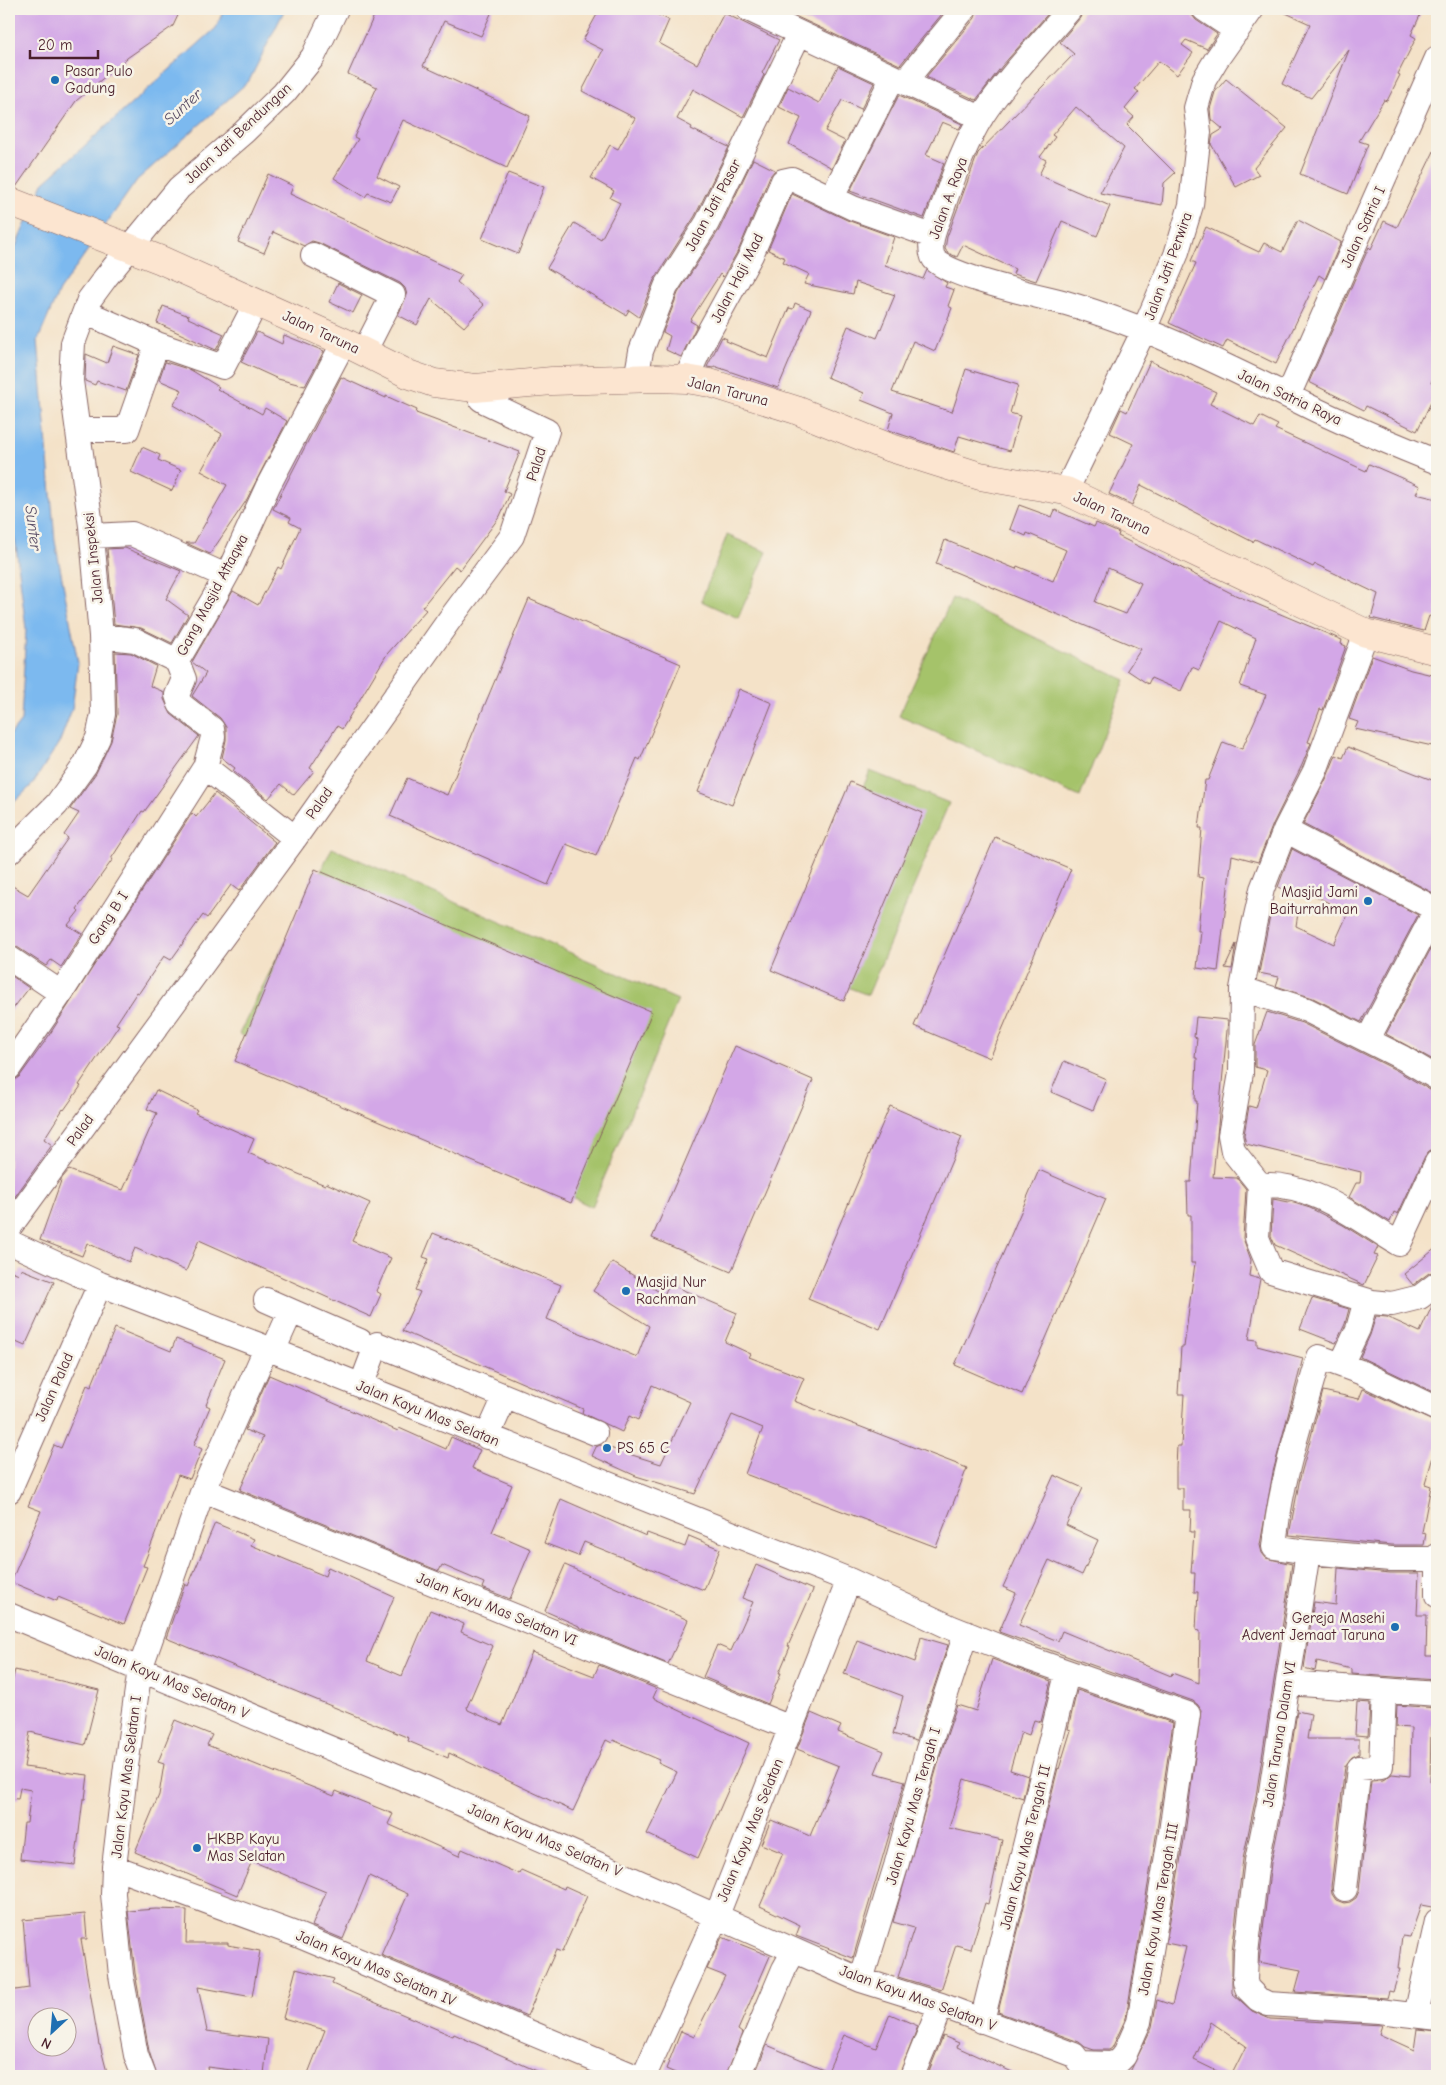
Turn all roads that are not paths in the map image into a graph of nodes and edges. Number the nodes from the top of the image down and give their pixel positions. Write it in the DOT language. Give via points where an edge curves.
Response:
graph roads {
  1 [pos="336,9"];
  2 [pos="748,9"];
  3 [pos="964,9"];
  4 [pos="1070,9"];
  5 [pos="1204,9"];
  6 [pos="1252,9"];
  7 [pos="1237,30"];
  8 [pos="799,34"];
  9 [pos="1437,58"];
  10 [pos="899,79"];
  11 [pos="981,118"];
  12 [pos="832,197"];
  13 [pos="13,203"];
  14 [pos="932,236"];
  15 [pos="122,246"];
  16 [pos="313,255"];
  17 [pos="256,303"];
  18 [pos="85,312"];
  19 [pos="1144,330"];
  20 [pos="157,344"];
  21 [pos="354,347"];
  22 [pos="636,379"];
  23 [pos="686,379"];
  24 [pos="475,388"];
  25 [pos="1288,396"];
  26 [pos="78,430"];
  27 [pos="1437,461"];
  28 [pos="1066,491"];
  29 [pos="92,536"];
  30 [pos="226,576"];
  31 [pos="1366,634"];
  32 [pos="101,636"];
  33 [pos="1437,651"];
  34 [pos="176,661"];
  35 [pos="204,767"];
  36 [pos="1285,830"];
  37 [pos="295,838"];
  38 [pos="9,852"];
  39 [pos="1437,910"];
  40 [pos="9,958"];
  41 [pos="1242,989"];
  42 [pos="61,992"];
  43 [pos="1368,1039"];
  44 [pos="9,1068"];
  45 [pos="1437,1078"];
  46 [pos="1437,1162"];
  47 [pos="1260,1185"];
  48 [pos="9,1228"];
  49 [pos="9,1242"];
  50 [pos="100,1284"];
  51 [pos="1437,1284"];
  52 [pos="266,1300"];
  53 [pos="1366,1300"];
  54 [pos="291,1311"];
  55 [pos="360,1341"];
  56 [pos="269,1350"];
  57 [pos="1330,1361"];
  58 [pos="361,1386"];
  59 [pos="505,1397"];
  60 [pos="1437,1409"];
  61 [pos="595,1434"];
  62 [pos="487,1437"];
  63 [pos="203,1490"];
  64 [pos="9,1491"];
  65 [pos="1308,1552"];
  66 [pos="1437,1557"];
  67 [pos="850,1580"];
  68 [pos="1437,1594"];
  69 [pos="9,1615"];
  70 [pos="966,1633"];
  71 [pos="140,1669"];
  72 [pos="1068,1674"];
  73 [pos="1288,1683"];
  74 [pos="1384,1691"];
  75 [pos="1437,1694"];
  76 [pos="1188,1714"];
  77 [pos="791,1728"];
  78 [pos="114,1867"];
  79 [pos="1345,1889"];
  80 [pos="717,1915"];
  81 [pos="1437,1921"];
  82 [pos="794,1952"];
  83 [pos="861,1980"];
  84 [pos="941,2005"];
  85 [pos="1427,2016"];
  86 [pos="982,2021"];
  87 [pos="1079,2070"];
  88 [pos="144,2076"];
  89 [pos="634,2076"];
  90 [pos="644,2076"];
  91 [pos="739,2076"];
  92 [pos="912,2076"];
  1 -- 15 [label="street, Jalan Jati Bendungan" via="313,57 284,93 179,188"];
  2 -- 8 [label="street"];
  3 -- 10 [label="street"];
  4 -- 11 [label="street, Jalan A. Raya"];
  5 -- 7 [label="street"];
  6 -- 7 [label="street, Jalan Jati Perwira"];
  7 -- 19 [label="street, Jalan Jati Perwira" via="1204,80 1196,108 1200,132 1191,205 1176,255"];
  8 -- 10 [label="street"];
  8 -- 22 [label="street, Jalan Jati Pasar" via="707,223 666,287 641,350"];
  9 -- 25 [label="street, Jalan Satria I"];
  10 -- 11 [label="street"];
  10 -- 12 [label="street"];
  11 -- 14 [label="street, Jalan A. Raya" via="957,168"];
  12 -- 14 [label="street" via="853,208"];
  12 -- 23 [label="street, Jalan Haji Mad" via="787,179 782,181 751,255"];
  13 -- 15 [label="street, Jalan Taruna"];
  14 -- 19 [label="street, Jalan A. Raya" via="931,250 938,265 961,275 1069,304"];
  15 -- 17 [label="street, Jalan Taruna"];
  15 -- 18 [label="street, Jalan Inspeksi"];
  16 -- 21 [label="street, Gang Masjid Attaqwa" via="393,295"];
  17 -- 20 [label="street" via="223,367"];
  17 -- 21 [label="street, Jalan Taruna"];
  18 -- 20 [label="street"];
  18 -- 26 [label="street, Jalan Inspeksi" via="73,343 71,381"];
  19 -- 25 [label="street, Jalan Satria Raya"];
  19 -- 28 [label="street, Jalan Jati Perwira"];
  20 -- 26 [label="street" via="126,430"];
  21 -- 24 [label="street, Jalan Taruna" via="434,383"];
  21 -- 30 [label="street, Gang Masjid Attaqwa" via="268,486"];
  22 -- 23 [label="street, Jalan Taruna"];
  22 -- 24 [label="street, Jalan Taruna" via="552,381"];
  23 -- 28 [label="street, Jalan Taruna" via="796,410 888,447 980,476"];
  24 -- 37 [label="street, Palad" via="486,402 547,431 512,536"];
  25 -- 27 [label="street, Jalan Satria Raya"];
  26 -- 29 [label="street, Jalan Inspeksi"];
  28 -- 31 [label="street, Jalan Taruna"];
  29 -- 30 [label="street" via="132,534"];
  29 -- 32 [label="street, Jalan Inspeksi"];
  30 -- 34 [label="street, Gang Masjid Attaqwa"];
  31 -- 33 [label="street, Jalan Taruna"];
  31 -- 36 [label="street" via="1315,771"];
  32 -- 34 [label="street" via="135,640"];
  32 -- 38 [label="street, Jalan Inspeksi" via="103,714 98,738 85,765 57,804"];
  34 -- 35 [label="street, Gang Masjid Attaqwa" via="184,679 177,696 180,704 212,729 213,737"];
  35 -- 37 [label="street"];
  35 -- 42 [label="street, Gang B I"];
  36 -- 39 [label="street"];
  36 -- 41 [label="street" via="1262,889"];
  37 -- 48 [label="street, Palad"];
  39 -- 43 [label="street"];
  40 -- 42 [label="street"];
  41 -- 43 [label="street" via="1307,1010"];
  41 -- 47 [label="street" via="1241,1072 1230,1135 1233,1150"];
  42 -- 44 [label="street, Gang B I"];
  43 -- 45 [label="street"];
  46 -- 47 [label="street" via="1399,1244 1309,1192 1277,1184"];
  47 -- 53 [label="street" via="1257,1238 1271,1271"];
  49 -- 50 [label="street, Jalan Kayu Mas Selatan"];
  50 -- 56 [label="street, Jalan Kayu Mas Selatan"];
  50 -- 64 [label="street, Jalan Palad"];
  51 -- 53 [label="street" via="1420,1296 1392,1304"];
  52 -- 54 [label="street"];
  53 -- 57 [label="street" via="1358,1329"];
  54 -- 55 [label="street"];
  54 -- 56 [label="street, Jalan Kayu Mas Selatan I"];
  56 -- 58 [label="street, Jalan Kayu Mas Selatan"];
  56 -- 63 [label="street, Jalan Kayu Mas Selatan I"];
  57 -- 60 [label="street"];
  57 -- 65 [label="street" via="1289,1464 1278,1508 1274,1547"];
  58 -- 59 [label="street" via="376,1344"];
  58 -- 62 [label="street, Jalan Kayu Mas Selatan"];
  59 -- 61 [label="street"];
  59 -- 62 [label="street"];
  62 -- 67 [label="street, Jalan Kayu Mas Selatan"];
  63 -- 71 [label="street, Jalan Kayu Mas Selatan I"];
  63 -- 77 [label="street, Jalan Kayu Mas Selatan VI"];
  65 -- 66 [label="street" via="1391,1559"];
  65 -- 73 [label="street, Jalan Taruna Dalam VI"];
  66 -- 68 [label="street"];
  67 -- 70 [label="street, Jalan Kayu Mas Selatan"];
  67 -- 77 [label="street, Jalan Kayu Mas Selatan"];
  69 -- 71 [label="street, Jalan Kayu Mas Selatan V"];
  70 -- 72 [label="street, Jalan Kayu Mas Selatan"];
  70 -- 83 [label="street, Jalan Kayu Mas Tengah I" via="928,1749"];
  71 -- 78 [label="street, Jalan Kayu Mas Selatan I"];
  71 -- 80 [label="street, Jalan Kayu Mas Selatan V" via="414,1783"];
  72 -- 76 [label="street, Jalan Kayu Mas Selatan"];
  72 -- 86 [label="street, Jalan Kayu Mas Tengah II"];
  73 -- 74 [label="street"];
  73 -- 85 [label="street, Jalan Taruna Dalam VI" via="1257,1862 1245,1981 1252,1994 1268,2004"];
  74 -- 75 [label="street"];
  74 -- 79 [label="street" via="1381,1766 1359,1768"];
  76 -- 87 [label="street, Jalan Kayu Mas Tengah III" via="1169,1850 1139,2022 1119,2061"];
  77 -- 80 [label="street, Jalan Kayu Mas Selatan"];
  78 -- 88 [label="street, Jalan Kayu Mas Selatan I" via="113,1894 121,1975 136,2055"];
  78 -- 89 [label="street, Jalan Kayu Mas Selatan IV" via="295,1934"];
  80 -- 82 [label="street, Jalan Kayu Mas Selatan V"];
  80 -- 90 [label="street, Jalan Kayu Mas Selatan"];
  81 -- 85 [label="street"];
  82 -- 83 [label="street, Jalan Kayu Mas Selatan V"];
  82 -- 91 [label="street"];
  83 -- 84 [label="street, Jalan Kayu Mas Selatan V"];
  84 -- 86 [label="street, Jalan Kayu Mas Selatan V"];
  84 -- 92 [label="street"];
  86 -- 87 [label="street, Jalan Kayu Mas Selatan V" via="1074,2055"];
}
